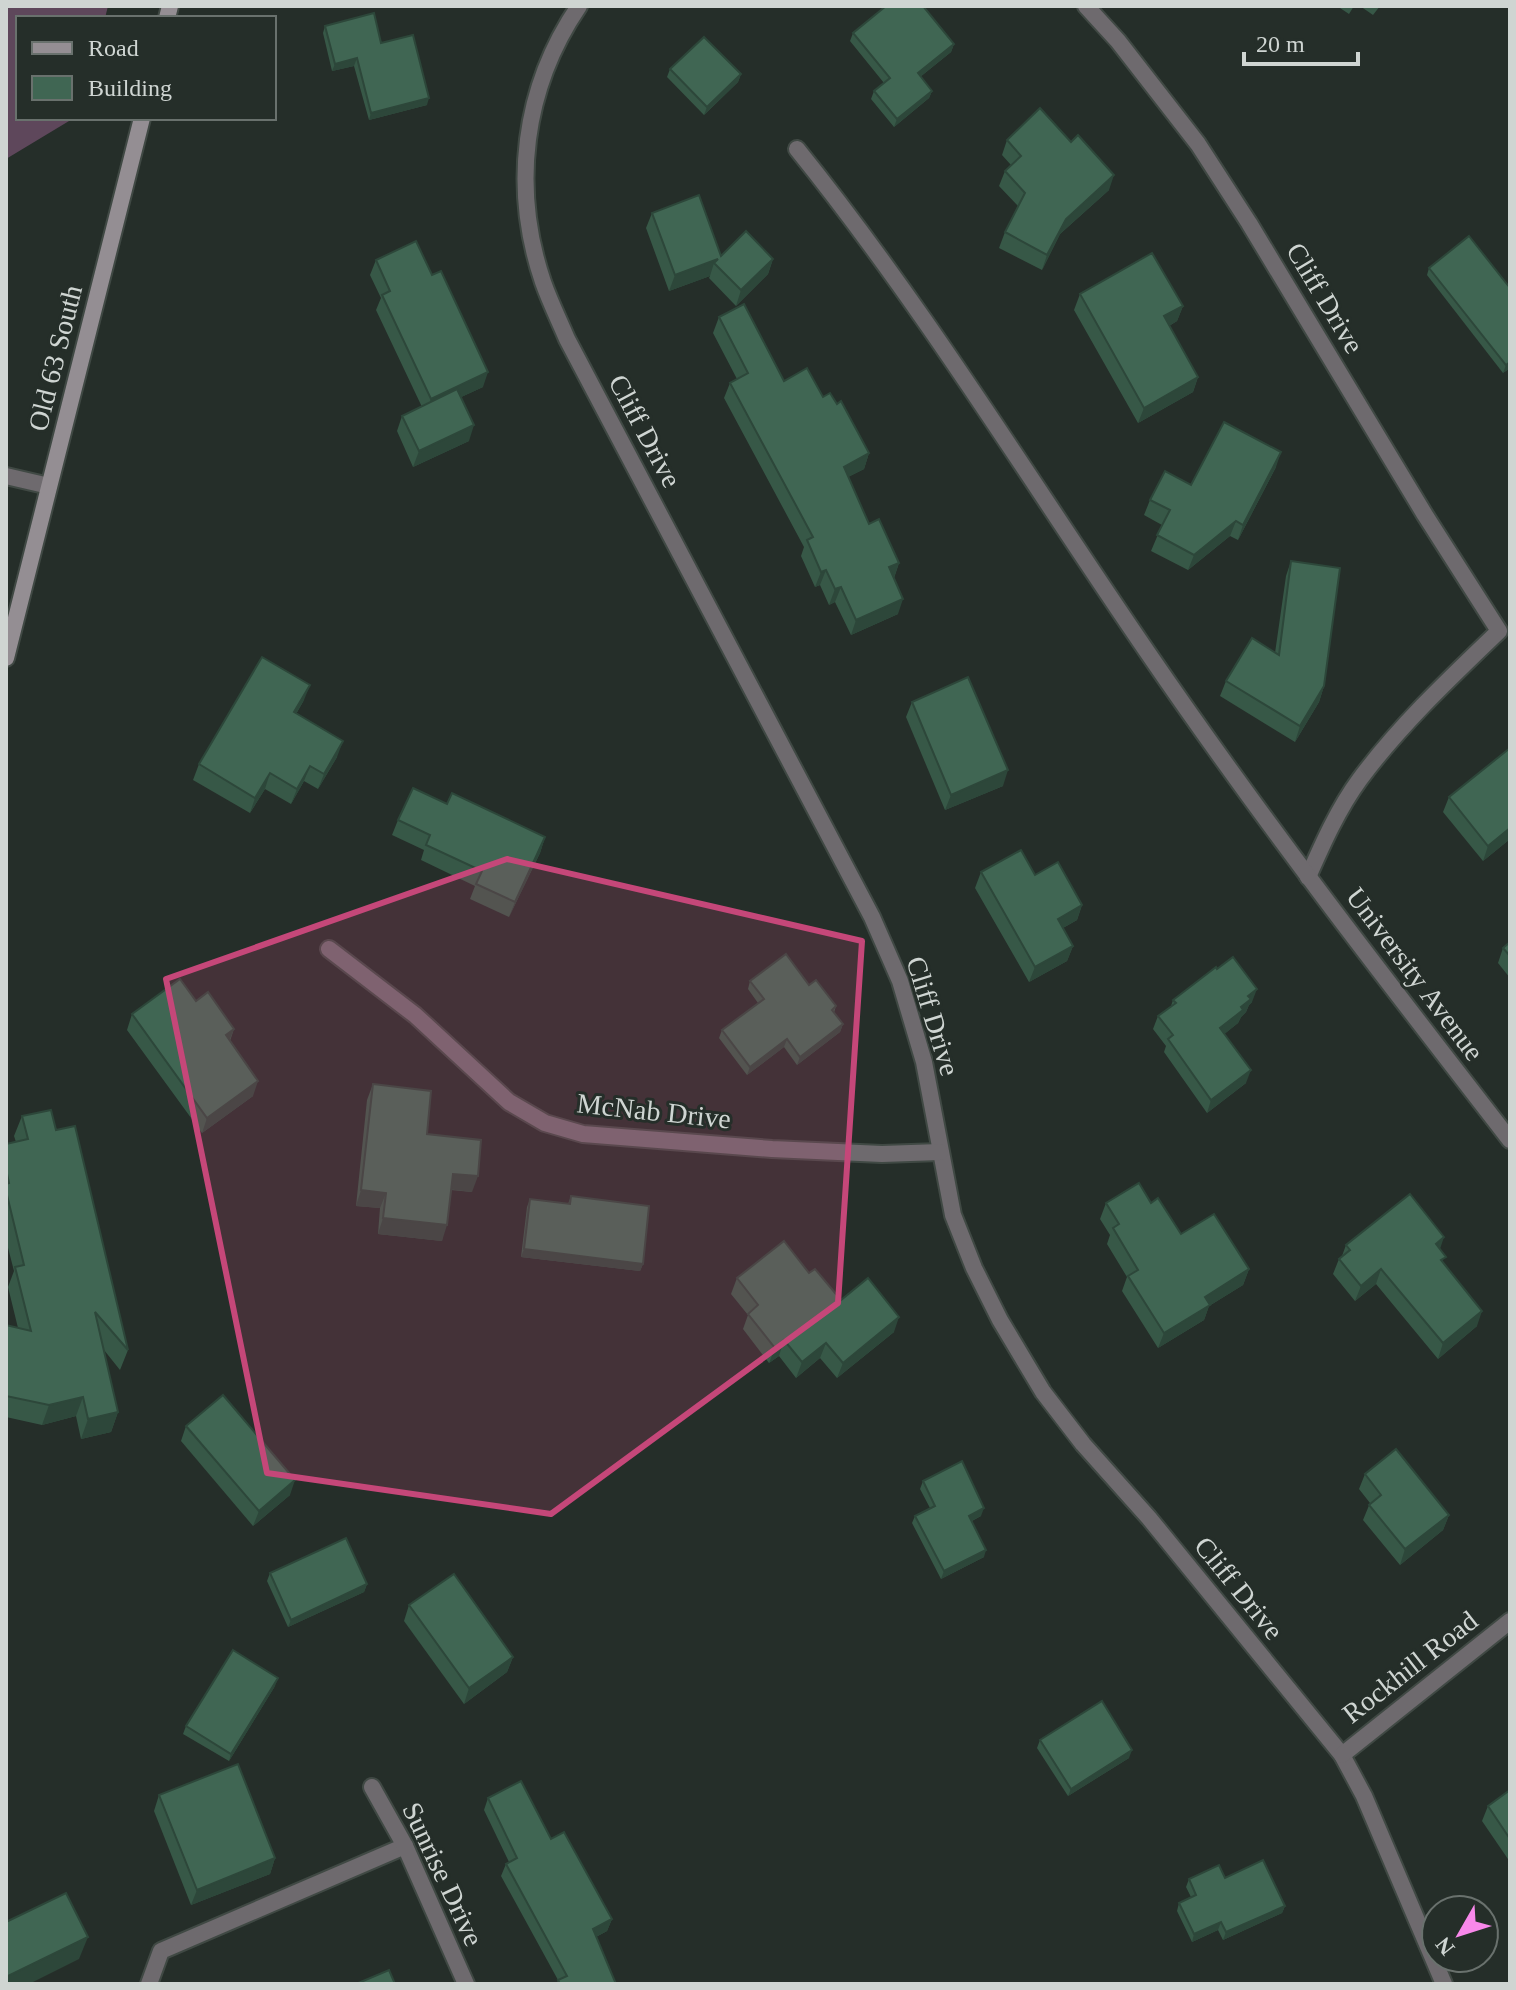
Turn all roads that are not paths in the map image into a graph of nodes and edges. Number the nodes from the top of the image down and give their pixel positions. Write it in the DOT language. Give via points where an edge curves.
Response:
graph roads {
  1 [pos="579,6"];
  2 [pos="1086,6"];
  3 [pos="141,120"];
  4 [pos="797,149"];
  5 [pos="6,476"];
  6 [pos="49,486"];
  7 [pos="1504,627"];
  8 [pos="6,658"];
  9 [pos="1308,877"];
  10 [pos="329,949"];
  11 [pos="1510,1140"];
  12 [pos="940,1152"];
  13 [pos="1510,1621"];
  14 [pos="1342,1755"];
  15 [pos="372,1787"];
  16 [pos="405,1846"];
  17 [pos="149,1984"];
  18 [pos="466,1984"];
  19 [pos="1444,1984"];
  1 -- 12 [label="street, Cliff Drive" via="543,70 527,137 524,177 543,281 603,409 872,917 900,981 924,1062"];
  2 -- 7 [label="street, Cliff Drive" via="1198,144 1425,515"];
  3 -- 6 [label="main road, Old 63 South"];
  4 -- 9 [label="street, University Avenue" via="875,251 1220,759"];
  5 -- 6 [label="street"];
  6 -- 8 [label="main road, Old 63 South"];
  7 -- 9 [label="street, Cliff Drive" via="1406,724 1359,781"];
  9 -- 11 [label="street, University Avenue"];
  10 -- 12 [label="street, McNab Drive" via="415,1015 509,1102 545,1123 583,1134 758,1148"];
  12 -- 14 [label="street, Cliff Drive" via="953,1215 974,1268 1043,1392"];
  13 -- 14 [label="street, Rockhill Road"];
  14 -- 19 [label="street, Cliff Drive"];
  15 -- 16 [label="street, Sunrise Drive"];
  16 -- 17 [label="street" via="161,1951"];
  16 -- 18 [label="street, Sunrise Drive"];
}
